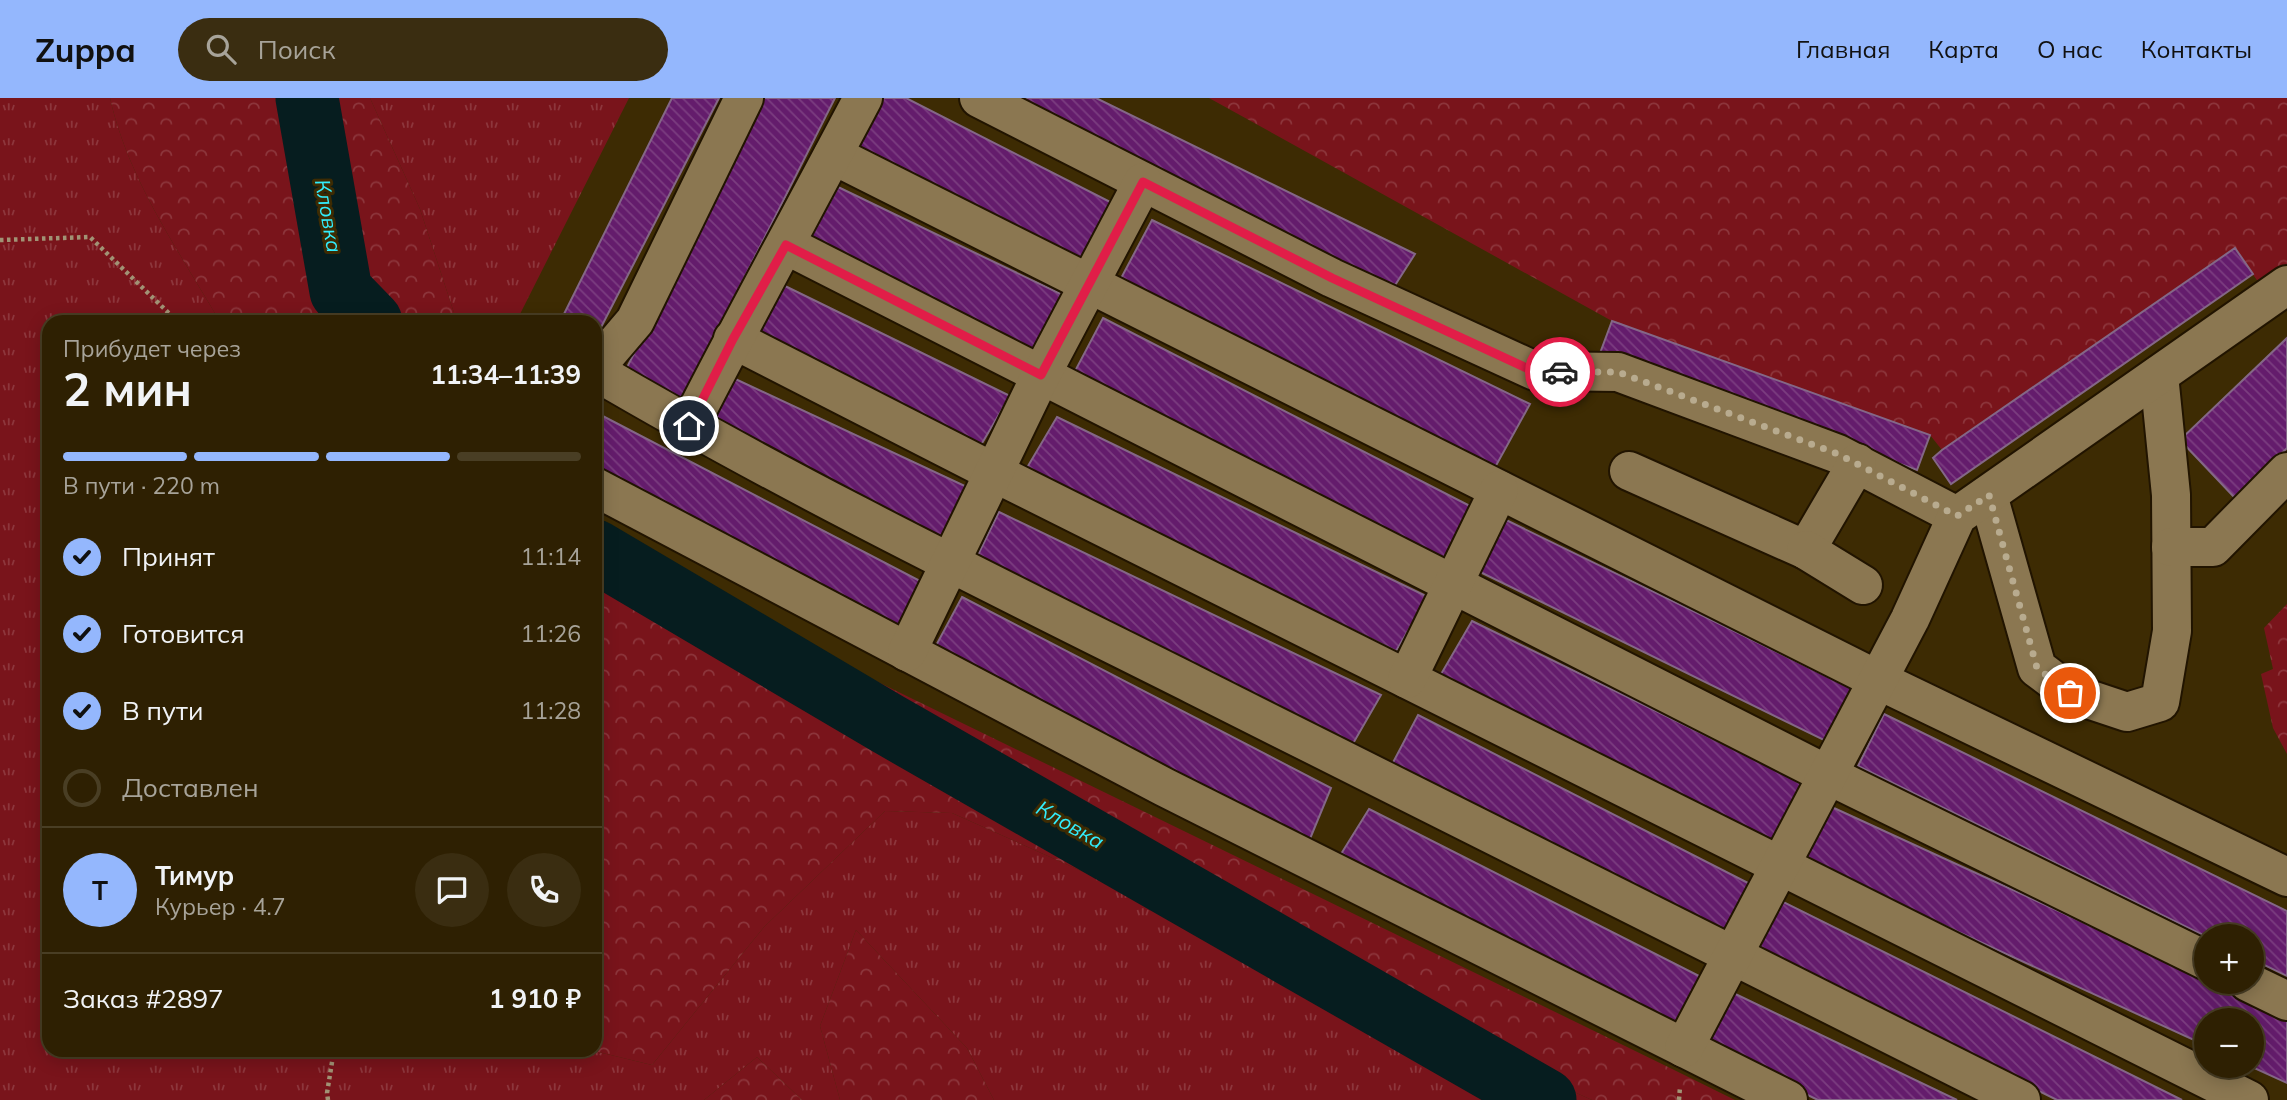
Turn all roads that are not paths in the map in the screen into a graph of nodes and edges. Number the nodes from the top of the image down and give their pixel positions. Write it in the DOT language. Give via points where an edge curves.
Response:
graph roads {
  1 [pos="744,98"];
  2 [pos="863,98"];
  3 [pos="979,98"];
  4 [pos="833,155"];
  5 [pos="1143,182"];
  6 [pos="786,245"];
  7 [pos="1088,284"];
  8 [pos="2287,285"];
  9 [pos="733,339"];
  10 [pos="602,361"];
  11 [pos="602,373"];
  12 [pos="1041,375"];
  13 [pos="2159,375"];
  14 [pos="689,426"];
  15 [pos="1857,463"];
  16 [pos="1629,471"];
  17 [pos="2287,472"];
  18 [pos="995,473"];
  19 [pos="1499,490"];
  20 [pos="602,491"];
  21 [pos="1989,495"];
  22 [pos="1957,516"];
  23 [pos="2171,547"];
  24 [pos="1806,550"];
  25 [pos="949,562"];
  26 [pos="1453,584"];
  27 [pos="1863,585"];
  28 [pos="907,652"];
  29 [pos="1407,679"];
  30 [pos="1878,680"];
  31 [pos="1828,775"];
  32 [pos="1780,866"];
  33 [pos="2287,877"];
  34 [pos="2194,955"];
  35 [pos="1732,957"];
  36 [pos="2264,990"];
  37 [pos="2287,1001"];
  38 [pos="1684,1048"];
  39 [pos="1788,1100"];
  40 [pos="2021,1100"];
  41 [pos="2249,1100"];
  1 -- 10 [label="lane" via="635,321"];
  2 -- 4 [label="lane"];
  3 -- 5 [label="lane"];
  4 -- 6 [label="lane"];
  4 -- 7 [label="lane"];
  5 -- 7 [label="lane"];
  5 -- 15 [label="lane" via="1332,278 1535,372 1618,372"];
  6 -- 9 [label="lane"];
  6 -- 12 [label="lane"];
  7 -- 12 [label="lane"];
  7 -- 19 [label="lane"];
  8 -- 13 [label="lane"];
  9 -- 14 [label="lane"];
  9 -- 18 [label="lane"];
  11 -- 14 [label="lane"];
  12 -- 18 [label="lane"];
  12 -- 26 [label="lane"];
  13 -- 21 [label="lane"];
  13 -- 23 [label="lane" via="2171,495"];
  14 -- 25 [label="lane"];
  15 -- 22 [label="lane"];
  15 -- 24 [label="lane"];
  16 -- 24 [label="lane"];
  17 -- 23 [label="lane" via="2213,547"];
  18 -- 25 [label="lane"];
  18 -- 29 [label="lane"];
  19 -- 26 [label="lane"];
  19 -- 30 [label="lane"];
  20 -- 28 [label="lane"];
  21 -- 22 [label="lane"];
  21 -- 23 [label="lane" via="2037,668 2070,693 2127,712 2161,702 2172,631"];
  22 -- 30 [label="lane"];
  24 -- 27 [label="lane"];
  25 -- 28 [label="lane"];
  25 -- 35 [label="lane"];
  26 -- 29 [label="lane"];
  26 -- 31 [label="lane"];
  28 -- 38 [label="lane" via="1164,787"];
  29 -- 32 [label="lane"];
  30 -- 31 [label="lane"];
  30 -- 33 [label="lane"];
  31 -- 32 [label="lane"];
  31 -- 34 [label="lane"];
  32 -- 35 [label="lane"];
  32 -- 41 [label="lane"];
  35 -- 38 [label="lane"];
  35 -- 40 [label="lane"];
  36 -- 37 [label="lane"];
  38 -- 39 [label="lane"];
}
